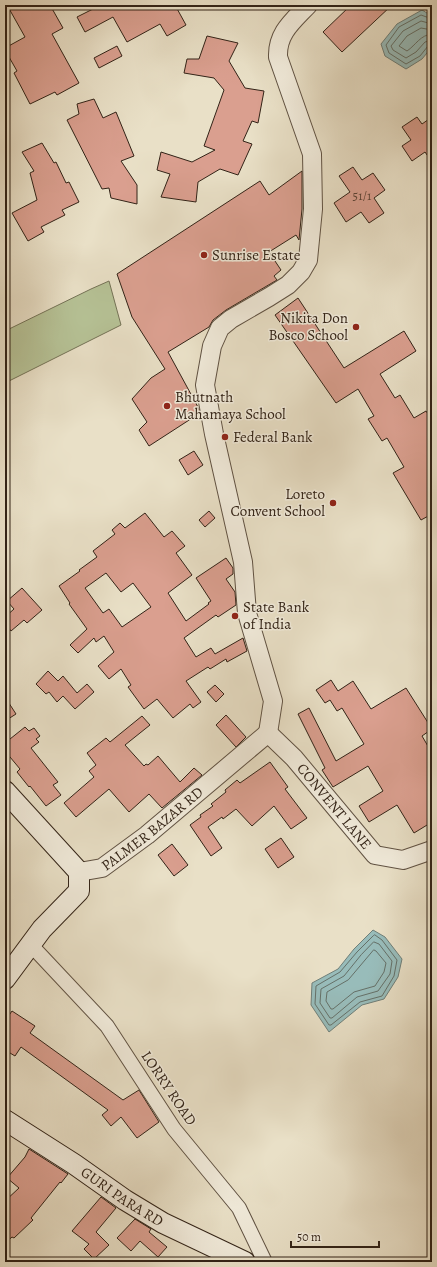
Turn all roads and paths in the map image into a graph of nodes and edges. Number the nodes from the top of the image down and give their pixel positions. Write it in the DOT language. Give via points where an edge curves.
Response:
graph roads {
  1 [pos="308,5"];
  2 [pos="268,733"];
  3 [pos="5,791"];
  4 [pos="432,850"];
  5 [pos="79,872"];
  6 [pos="30,944"];
  7 [pos="5,979"];
  8 [pos="7,1125"];
  9 [pos="245,1262"];
  10 [pos="265,1262"];
  1 -- 2 [label="street" via="284,31 278,51 312,154 313,209 308,260 301,272 288,285 220,328 212,346 205,385 243,562 247,613 273,701"];
  2 -- 4 [label="street, CONVENT LANE" via="294,758 375,855 403,860"];
  2 -- 5 [label="street, PALMER BAZAR RD" via="217,778 102,868"];
  3 -- 5 [label="main road"];
  5 -- 6 [label="main road" via="80,891"];
  6 -- 7 [label="main road"];
  6 -- 10 [label="street, LORRY ROAD" via="107,1026 174,1129 239,1208"];
  8 -- 9 [label="main road, GURI PARA RD" via="74,1164 163,1223"];
}
